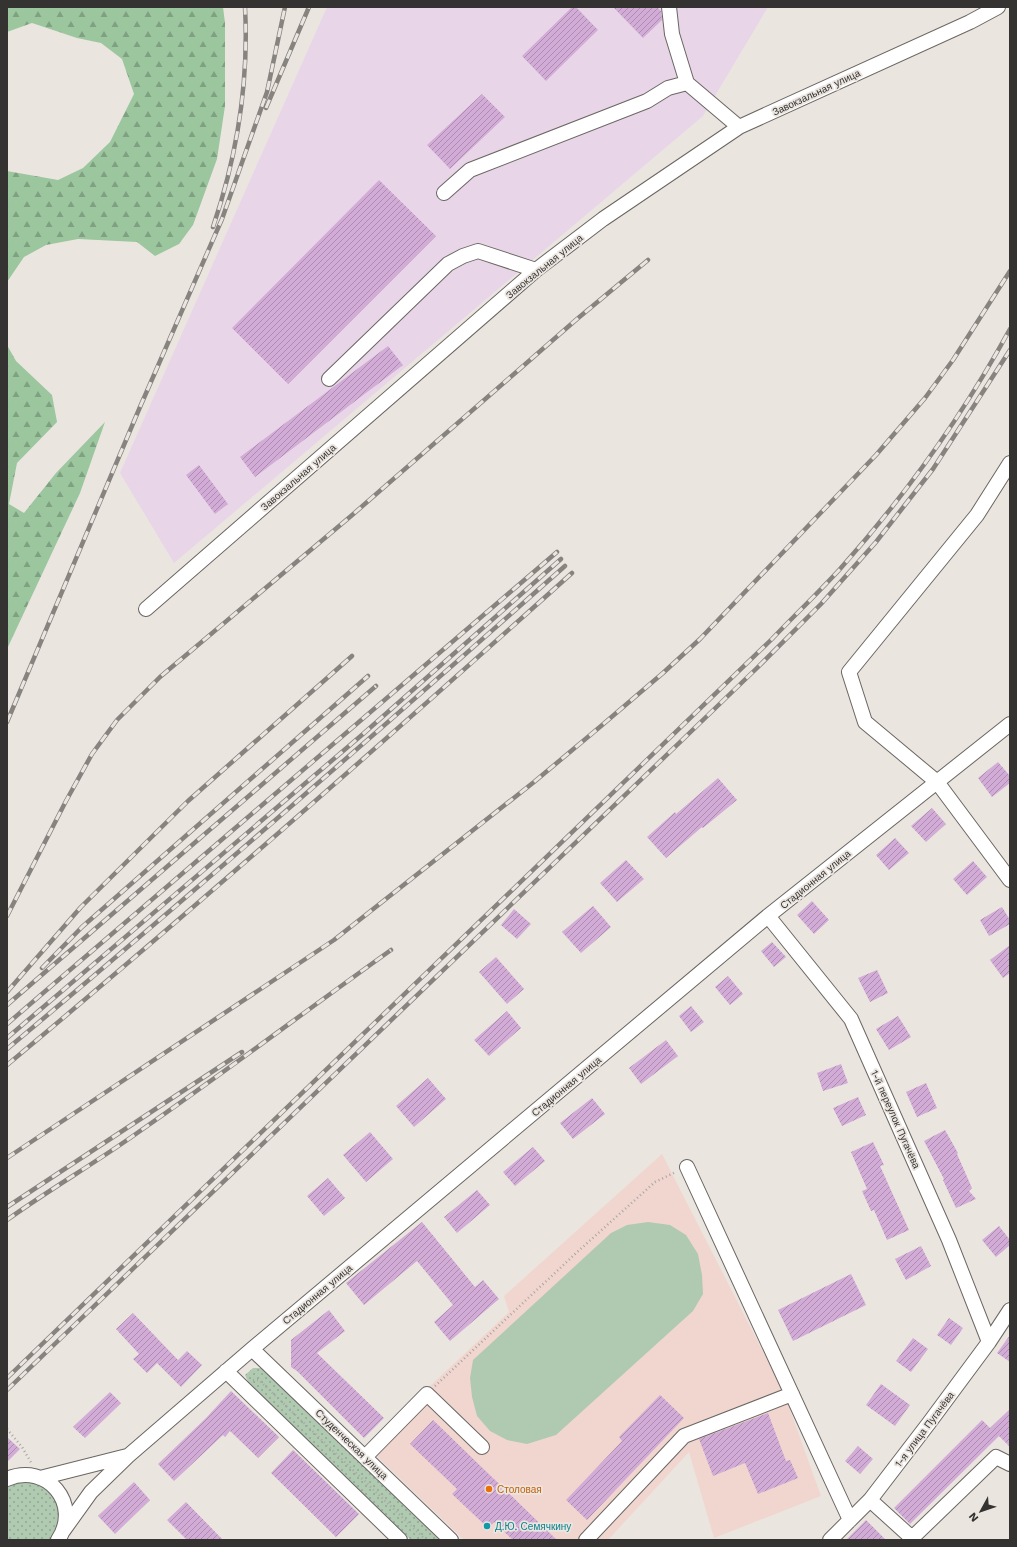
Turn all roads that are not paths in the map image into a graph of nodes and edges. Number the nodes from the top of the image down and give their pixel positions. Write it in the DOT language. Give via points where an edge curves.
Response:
graph roads {
  1 [pos="669,7"];
  2 [pos="998,7"];
  3 [pos="687,83"];
  4 [pos="739,127"];
  5 [pos="444,193"];
  6 [pos="536,270"];
  7 [pos="329,379"];
  8 [pos="1010,463"];
  9 [pos="146,609"];
  10 [pos="1010,724"];
  11 [pos="937,782"];
  12 [pos="1010,880"];
  13 [pos="768,916"];
  14 [pos="687,1167"];
  15 [pos="1010,1310"];
  16 [pos="989,1342"];
  17 [pos="252,1349"];
  18 [pos="226,1371"];
  19 [pos="792,1394"];
  20 [pos="482,1447"];
  21 [pos="128,1456"];
  22 [pos="365,1457"];
  23 [pos="1010,1464"];
  24 [pos="40,1478"];
  25 [pos="7,1479"];
  26 [pos="870,1500"];
  27 [pos="850,1520"];
  28 [pos="60,1535"];
  29 [pos="911,1539"];
  30 [pos="400,1540"];
  31 [pos="451,1540"];
  32 [pos="586,1540"];
  33 [pos="830,1540"];
  1 -- 3 [label="street" via="672,34"];
  2 -- 4 [label="street, Завокзальная улица"];
  3 -- 4 [label="street"];
  3 -- 5 [label="street" via="668,88 647,101 470,170"];
  4 -- 6 [label="street, Завокзальная улица" via="603,219"];
  6 -- 7 [label="street" via="478,251 453,261"];
  6 -- 9 [label="street, Завокзальная улица"];
  8 -- 11 [label="street" via="977,515 849,672 865,722"];
  10 -- 11 [label="street, Стадионная улица"];
  11 -- 12 [label="street"];
  11 -- 13 [label="street, Стадионная улица"];
  13 -- 16 [label="street, 1-й переулок Пугачёва" via="851,1019 949,1240"];
  13 -- 17 [label="street, Стадионная улица"];
  14 -- 19 [label="street"];
  15 -- 16 [label="street, 1-я улица Пугачёва"];
  16 -- 26 [label="street, 1-я улица Пугачёва"];
  17 -- 18 [label="street, Стадионная улица"];
  17 -- 22 [label="street, Студенческая улица"];
  18 -- 21 [label="street, Стадионная улица"];
  18 -- 30 [label="street"];
  19 -- 27 [label="street"];
  19 -- 32 [label="street" via="684,1436"];
  20 -- 22 [label="street" via="427,1394"];
  21 -- 24 [label="street, Стадионная улица"];
  21 -- 28 [label="street, Стадионная улица" via="90,1492"];
  22 -- 31 [label="street, Студенческая улица"];
  23 -- 29 [label="street" via="996,1458"];
  24 -- 25 [label="street" via="23,1475"];
  24 -- 28 [label="street" via="55,1487 64,1502 66,1514"];
  26 -- 27 [label="street, 1-я улица Пугачёва"];
  26 -- 29 [label="street"];
  27 -- 33 [label="street, 1-я улица Пугачёва"];
}
